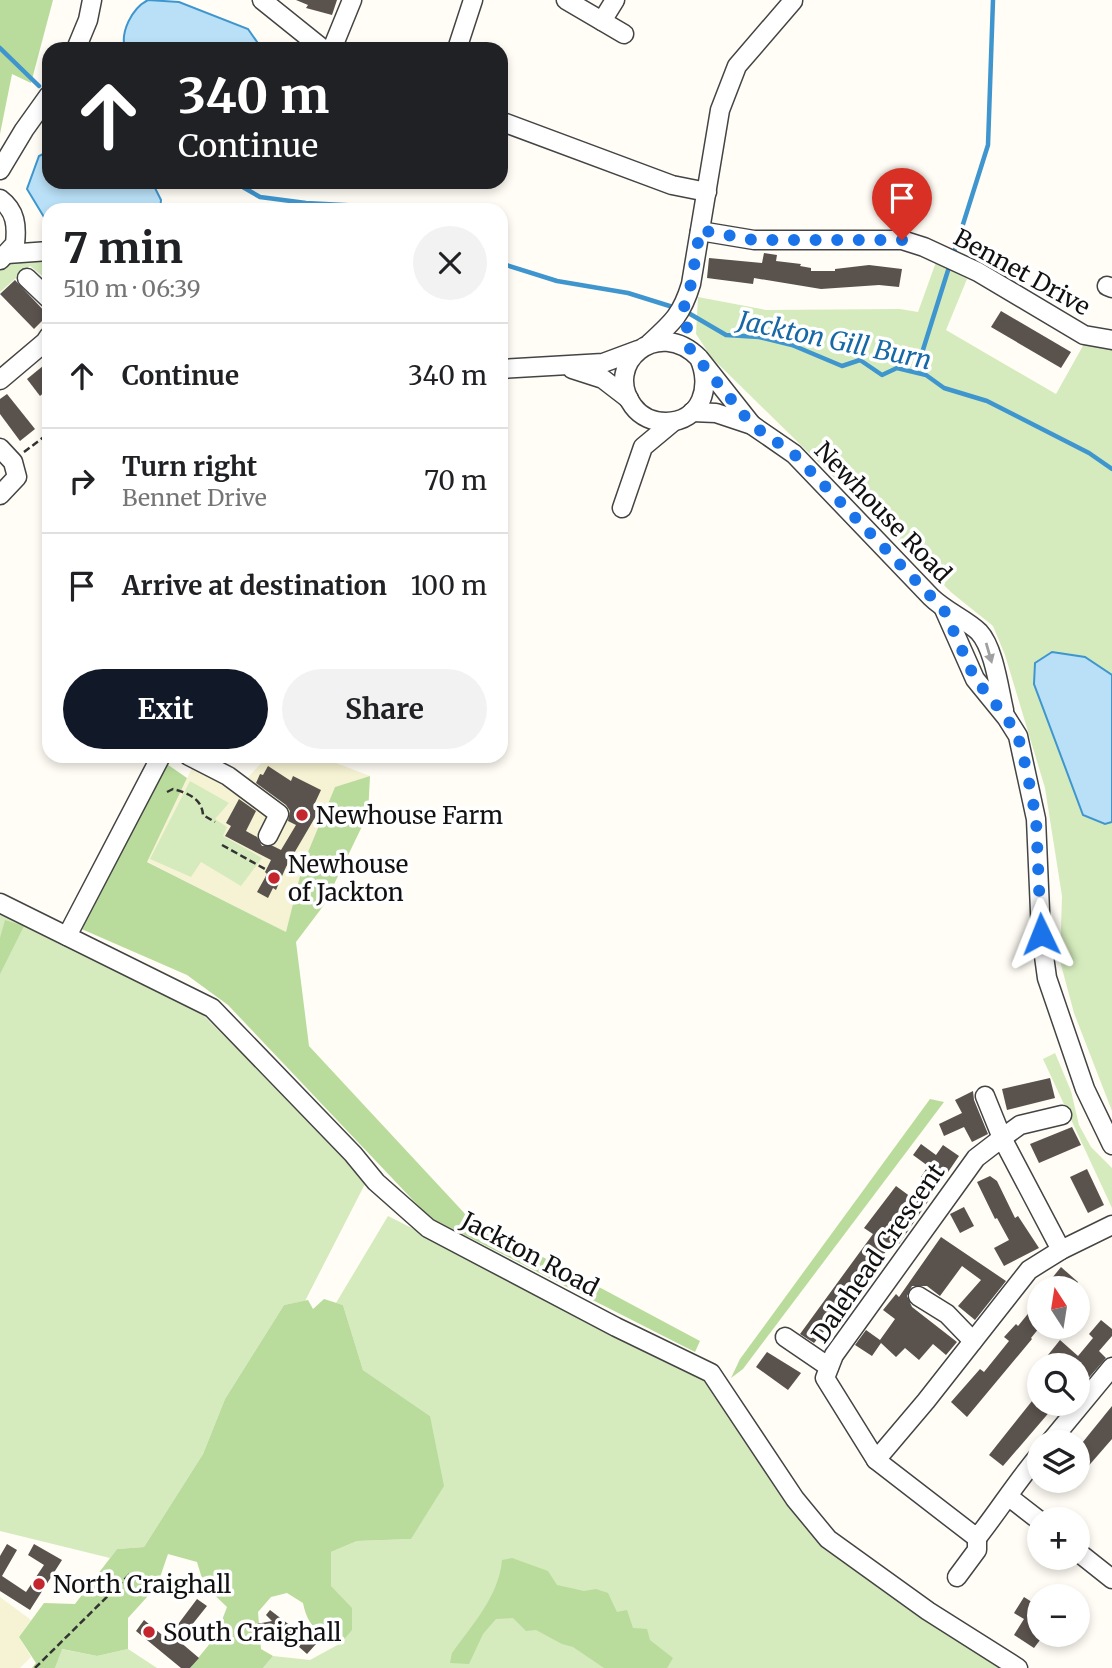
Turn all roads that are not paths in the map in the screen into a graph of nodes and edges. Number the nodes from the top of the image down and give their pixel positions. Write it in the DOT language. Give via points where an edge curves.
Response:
graph roads {
  1 [pos="92,0"];
  2 [pos="262,0"];
  3 [pos="352,0"];
  4 [pos="473,0"];
  5 [pos="566,0"];
  6 [pos="615,0"];
  7 [pos="793,1"];
  8 [pos="601,21"];
  9 [pos="624,34"];
  10 [pos="79,42"];
  11 [pos="311,42"];
  12 [pos="335,42"];
  13 [pos="459,42"];
  14 [pos="42,105"];
  15 [pos="508,124"];
  16 [pos="1,168"];
  17 [pos="707,192"];
  18 [pos="2,200"];
  19 [pos="16,223"];
  20 [pos="700,230"];
  21 [pos="42,246"];
  22 [pos="42,250"];
  23 [pos="4,257"];
  24 [pos="27,278"];
  25 [pos="42,292"];
  26 [pos="684,307"];
  27 [pos="1112,340"];
  28 [pos="42,345"];
  29 [pos="645,347"];
  30 [pos="695,353"];
  31 [pos="566,367"];
  32 [pos="508,369"];
  33 [pos="0,380"];
  34 [pos="632,405"];
  35 [pos="692,412"];
  36 [pos="673,422"];
  37 [pos="752,425"];
  38 [pos="643,447"];
  39 [pos="0,448"];
  40 [pos="0,495"];
  41 [pos="622,508"];
  42 [pos="944,610"];
  43 [pos="1006,717"];
  44 [pos="157,763"];
  45 [pos="203,763"];
  46 [pos="268,836"];
  47 [pos="0,903"];
  48 [pos="67,936"];
  49 [pos="985,1096"];
  50 [pos="1062,1115"];
  51 [pos="1002,1138"];
  52 [pos="1112,1146"];
  53 [pos="1112,1225"];
  54 [pos="1061,1250"];
  55 [pos="918,1296"];
  56 [pos="785,1337"];
  57 [pos="973,1341"];
  58 [pos="829,1367"];
  59 [pos="1112,1367"];
  60 [pos="1060,1430"];
  61 [pos="876,1460"];
  62 [pos="1027,1470"];
  63 [pos="1009,1497"];
  64 [pos="1027,1511"];
  65 [pos="977,1538"];
  66 [pos="1090,1562"];
  67 [pos="957,1577"];
  68 [pos="1112,1579"];
  69 [pos="1018,1668"];
  1 -- 10 [label="street"];
  2 -- 11 [label="street"];
  3 -- 12 [label="street"];
  4 -- 13 [label="street"];
  5 -- 8 [label="street"];
  6 -- 8 [label="street"];
  7 -- 17 [label="street" via="737,66 720,110"];
  8 -- 9 [label="street"];
  14 -- 16 [label="street"];
  15 -- 17 [label="street" via="672,185"];
  16 -- 18 [label="street"];
  17 -- 20 [label="street"];
  18 -- 19 [label="street"];
  19 -- 21 [label="street"];
  19 -- 23 [label="street" via="15,244"];
  20 -- 26 [label="street"];
  20 -- 27 [label="street, Bennet Drive" via="754,240 902,240 978,272 1084,334"];
  22 -- 23 [label="street"];
  24 -- 25 [label="street"];
  26 -- 29 [label="street"];
  26 -- 30 [label="street"];
  28 -- 33 [label="street"];
  29 -- 30 [label="street" via="678,342"];
  29 -- 31 [label="street" via="612,361"];
  29 -- 34 [label="street" via="630,361 625,374"];
  30 -- 35 [label="street" via="706,384 703,398"];
  30 -- 37 [label="street, Newhouse Road"];
  31 -- 32 [label="street"];
  31 -- 34 [label="street" via="603,379"];
  34 -- 36 [label="street" via="647,418"];
  34 -- 38 [label="street"];
  35 -- 36 [label="street"];
  35 -- 37 [label="street, Newhouse Road" via="716,413"];
  36 -- 38 [label="street"];
  37 -- 42 [label="street, Newhouse Road" via="794,454"];
  38 -- 41 [label="street"];
  39 -- 40 [label="street" via="13,462 18,477"];
  42 -- 43 [label="street, Newhouse Road" via="975,679"];
  42 -- 43 [label="street, Newhouse Road, one-way" via="978,630 986,641"];
  43 -- 52 [label="street, Newhouse Road" via="1018,736 1036,818 1047,978 1085,1089"];
  44 -- 48 [label="street"];
  45 -- 46 [label="street" via="279,814"];
  47 -- 48 [label="street, Jackton Road"];
  48 -- 69 [label="street, Jackton Road" via="212,1008 376,1182 428,1228 711,1373 795,1499 828,1539"];
  49 -- 51 [label="street"];
  50 -- 51 [label="street, Dalehead Crescent" via="1020,1125"];
  51 -- 54 [label="street"];
  51 -- 58 [label="street, Dalehead Crescent" via="976,1158"];
  53 -- 54 [label="street"];
  54 -- 57 [label="street" via="1029,1270"];
  55 -- 57 [label="street" via="947,1314"];
  56 -- 58 [label="street"];
  57 -- 61 [label="street"];
  58 -- 61 [label="street, Dalehead Crescent" via="825,1378"];
  59 -- 60 [label="street"];
  61 -- 65 [label="street, Dalehead Crescent"];
  62 -- 63 [label="street"];
  63 -- 64 [label="street"];
  63 -- 65 [label="street"];
  65 -- 67 [label="street" via="977,1550"];
  66 -- 68 [label="street"];
}
